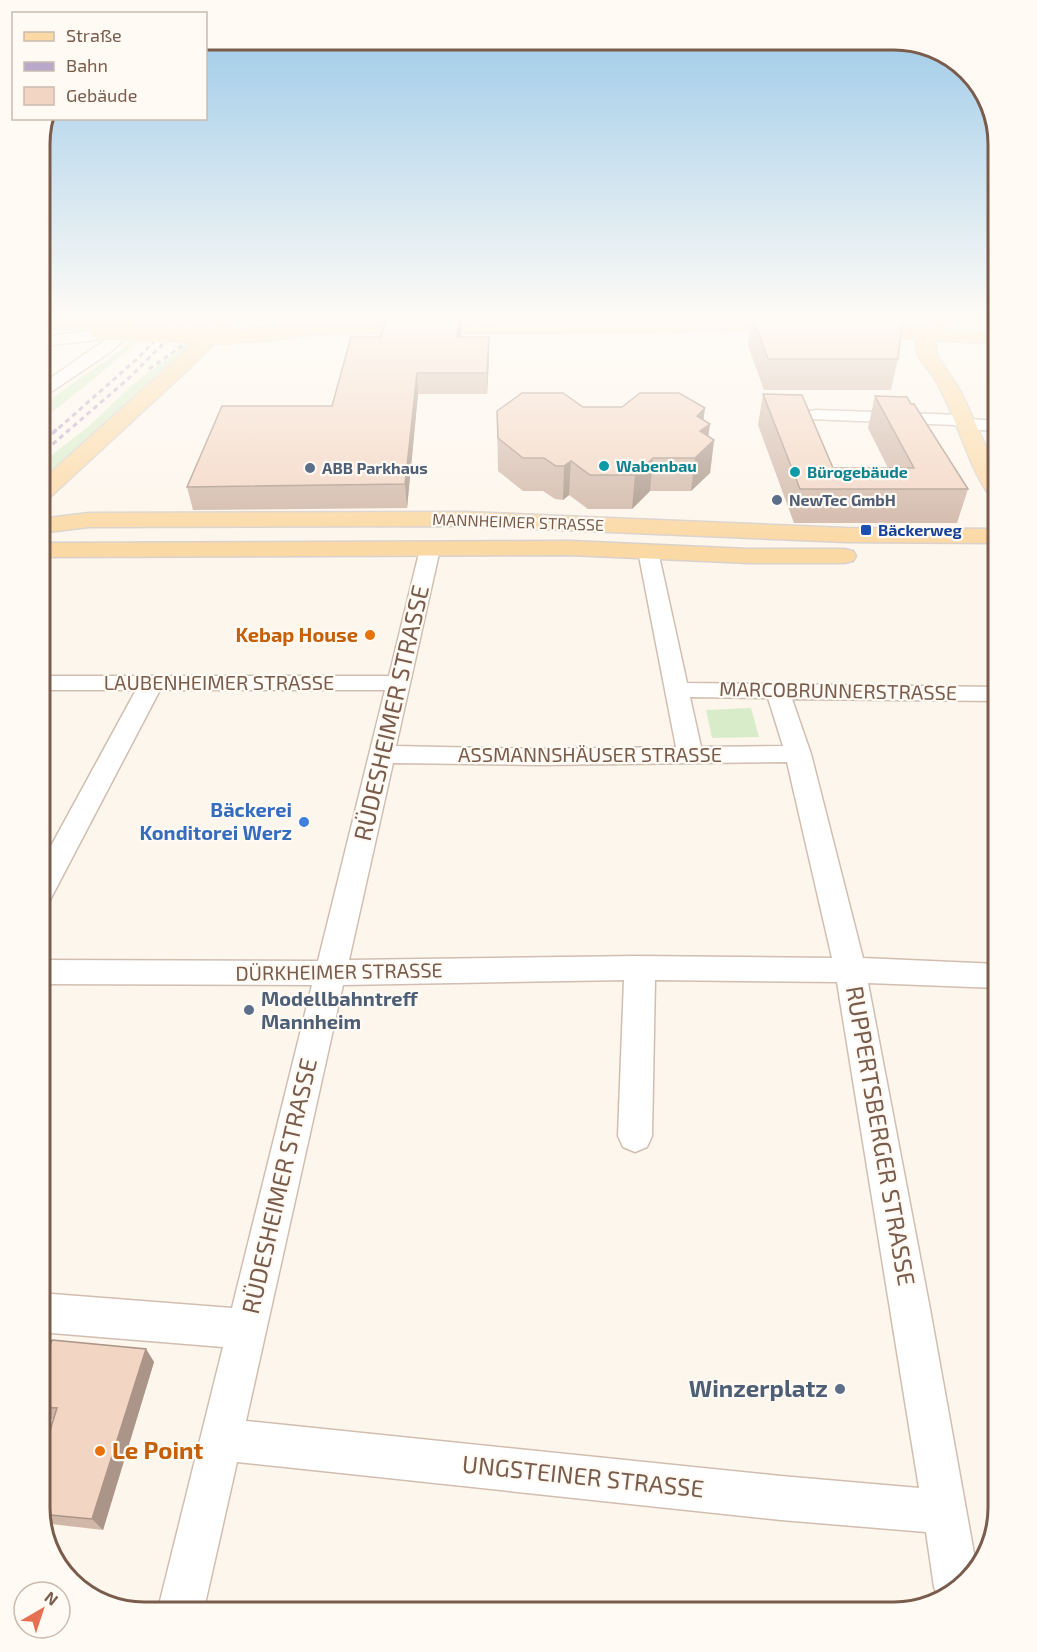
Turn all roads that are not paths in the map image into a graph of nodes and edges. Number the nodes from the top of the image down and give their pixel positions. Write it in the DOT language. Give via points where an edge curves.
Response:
graph roads {
  1 [pos="153,391"];
  2 [pos="956,391"];
  3 [pos="816,415"];
  4 [pos="962,422"];
  5 [pos="988,425"];
  6 [pos="988,473"];
  7 [pos="50,486"];
  8 [pos="50,503"];
  9 [pos="89,520"];
  10 [pos="50,525"];
  11 [pos="699,528"];
  12 [pos="747,531"];
  13 [pos="988,536"];
  14 [pos="430,549"];
  15 [pos="50,550"];
  16 [pos="67,551"];
  17 [pos="648,551"];
  18 [pos="674,552"];
  19 [pos="988,555"];
  20 [pos="749,556"];
  21 [pos="50,558"];
  22 [pos="399,682"];
  23 [pos="50,683"];
  24 [pos="151,684"];
  25 [pos="677,690"];
  26 [pos="778,691"];
  27 [pos="988,694"];
  28 [pos="382,754"];
  29 [pos="798,754"];
  30 [pos="690,755"];
  31 [pos="49,874"];
  32 [pos="640,968"];
  33 [pos="850,969"];
  34 [pos="49,972"];
  35 [pos="331,972"];
  36 [pos="988,976"];
  37 [pos="635,1136"];
  38 [pos="49,1313"];
  39 [pos="247,1329"];
  40 [pos="221,1439"];
  41 [pos="945,1512"];
  42 [pos="956,1579"];
  43 [pos="183,1602"];
  1 -- 7 [label="main road"];
  2 -- 4 [label="main road"];
  3 -- 4 [label="street"];
  4 -- 5 [label="street"];
  4 -- 6 [label="main road"];
  8 -- 9 [label="main road" via="66,514"];
  9 -- 10 [label="main road, MANNHEIMER STRASSE"];
  9 -- 11 [label="main road, MANNHEIMER STRASSE" via="466,519"];
  9 -- 16 [label="main road" via="58,536 57,543"];
  11 -- 12 [label="main road, MANNHEIMER STRASSE"];
  11 -- 18 [label="main road" via="705,539"];
  12 -- 13 [label="main road, MANNHEIMER STRASSE"];
  12 -- 20 [label="main road" via="737,538 735,545"];
  14 -- 16 [label="main road, MANNHEIMER STRASSE"];
  14 -- 17 [label="main road, MANNHEIMER STRASSE"];
  14 -- 22 [label="street, RÜDESHEIMER STRASSE"];
  15 -- 16 [label="main road, MANNHEIMER STRASSE"];
  16 -- 21 [label="main road"];
  17 -- 18 [label="main road, MANNHEIMER STRASSE"];
  17 -- 25 [label="street"];
  18 -- 20 [label="main road, MANNHEIMER STRASSE"];
  19 -- 20 [label="main road, MANNHEIMER STRASSE"];
  22 -- 24 [label="street, LAUBENHEIMER STRASSE"];
  22 -- 28 [label="street, RÜDESHEIMER STRASSE"];
  23 -- 24 [label="street, LAUBENHEIMER STRASSE"];
  24 -- 31 [label="street"];
  25 -- 26 [label="street, MARCOBRUNNERSTRASSE"];
  25 -- 30 [label="street"];
  26 -- 27 [label="street, MARCOBRUNNERSTRASSE"];
  26 -- 29 [label="street, RUPPERTSBERGER STRASSE"];
  28 -- 30 [label="street, ASSMANNSHÄUSER STRASSE"];
  28 -- 35 [label="street, RÜDESHEIMER STRASSE"];
  29 -- 30 [label="street, ASSMANNSHÄUSER STRASSE"];
  29 -- 33 [label="street, RUPPERTSBERGER STRASSE"];
  32 -- 33 [label="street, DÜRKHEIMER STRASSE"];
  32 -- 35 [label="street, DÜRKHEIMER STRASSE"];
  32 -- 37 [label="street"];
  33 -- 36 [label="street, DÜRKHEIMER STRASSE"];
  33 -- 41 [label="street, RUPPERTSBERGER STRASSE"];
  34 -- 35 [label="street, DÜRKHEIMER STRASSE"];
  35 -- 39 [label="street, RÜDESHEIMER STRASSE"];
  38 -- 39 [label="street"];
  39 -- 40 [label="street, RÜDESHEIMER STRASSE"];
  40 -- 41 [label="street, UNGSTEINER STRASSE"];
  40 -- 43 [label="street, RÜDESHEIMER STRASSE"];
  41 -- 42 [label="street, RUPPERTSBERGER STRASSE"];
}
